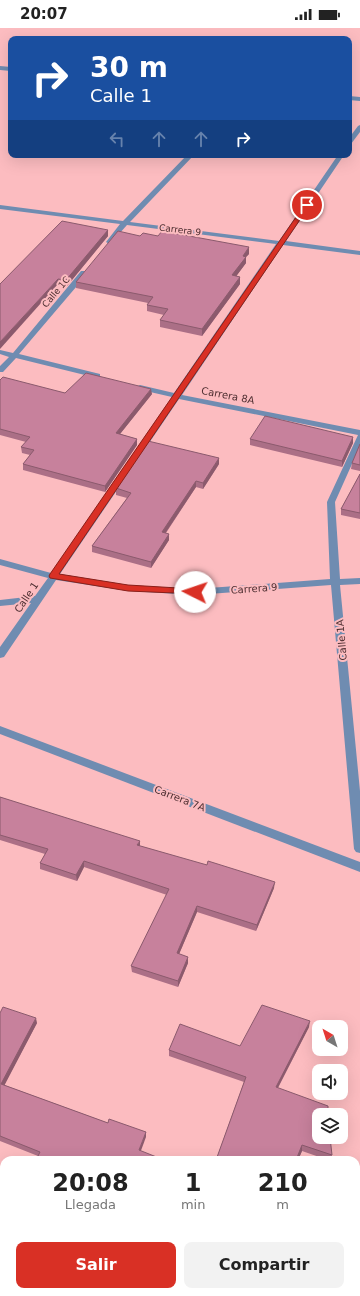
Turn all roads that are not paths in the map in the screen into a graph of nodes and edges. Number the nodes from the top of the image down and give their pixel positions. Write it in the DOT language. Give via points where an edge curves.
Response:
graph roads {
  1 [pos="360,127"];
  2 [pos="352,139"];
  3 [pos="188,158"];
  4 [pos="339,158"];
  5 [pos="0,207"];
  6 [pos="125,223"];
  7 [pos="281,242"];
  8 [pos="105,247"];
  9 [pos="360,252"];
  10 [pos="90,265"];
  11 [pos="0,352"];
  12 [pos="14,356"];
  13 [pos="0,370"];
  14 [pos="107,379"];
  15 [pos="130,385"];
  16 [pos="176,396"];
  17 [pos="360,433"];
  18 [pos="360,437"];
  19 [pos="0,562"];
  20 [pos="53,576"];
  21 [pos="360,581"];
  22 [pos="335,582"];
  23 [pos="38,599"];
  24 [pos="0,603"];
  25 [pos="0,655"];
  26 [pos="0,730"];
  27 [pos="360,849"];
  28 [pos="360,867"];
  1 -- 2 [label="street"];
  3 -- 6 [label="street"];
  4 -- 7 [label="street, Calle 1"];
  5 -- 6 [label="street, Carrera 9"];
  6 -- 7 [label="street, Carrera 9"];
  6 -- 8 [label="street"];
  7 -- 9 [label="street, Carrera 9"];
  7 -- 16 [label="street, Calle 1"];
  10 -- 12 [label="street, Calle 1C"];
  11 -- 12 [label="street"];
  12 -- 13 [label="street, Calle 1C"];
  12 -- 14 [label="street"];
  15 -- 16 [label="street, Carrera 8A"];
  16 -- 17 [label="street, Carrera 8A"];
  16 -- 20 [label="street, Calle 1"];
  18 -- 22 [label="street, Calle 1A" via="331,502"];
  19 -- 20 [label="street, Carrera 9"];
  20 -- 22 [label="street, Carrera 9" via="128,588 195,592"];
  20 -- 23 [label="street, Calle 1"];
  21 -- 22 [label="street, Carrera 9"];
  22 -- 27 [label="street, Calle 1A"];
  23 -- 24 [label="street"];
  23 -- 25 [label="street, Calle 1"];
  26 -- 28 [label="street, Carrera 7A"];
}
